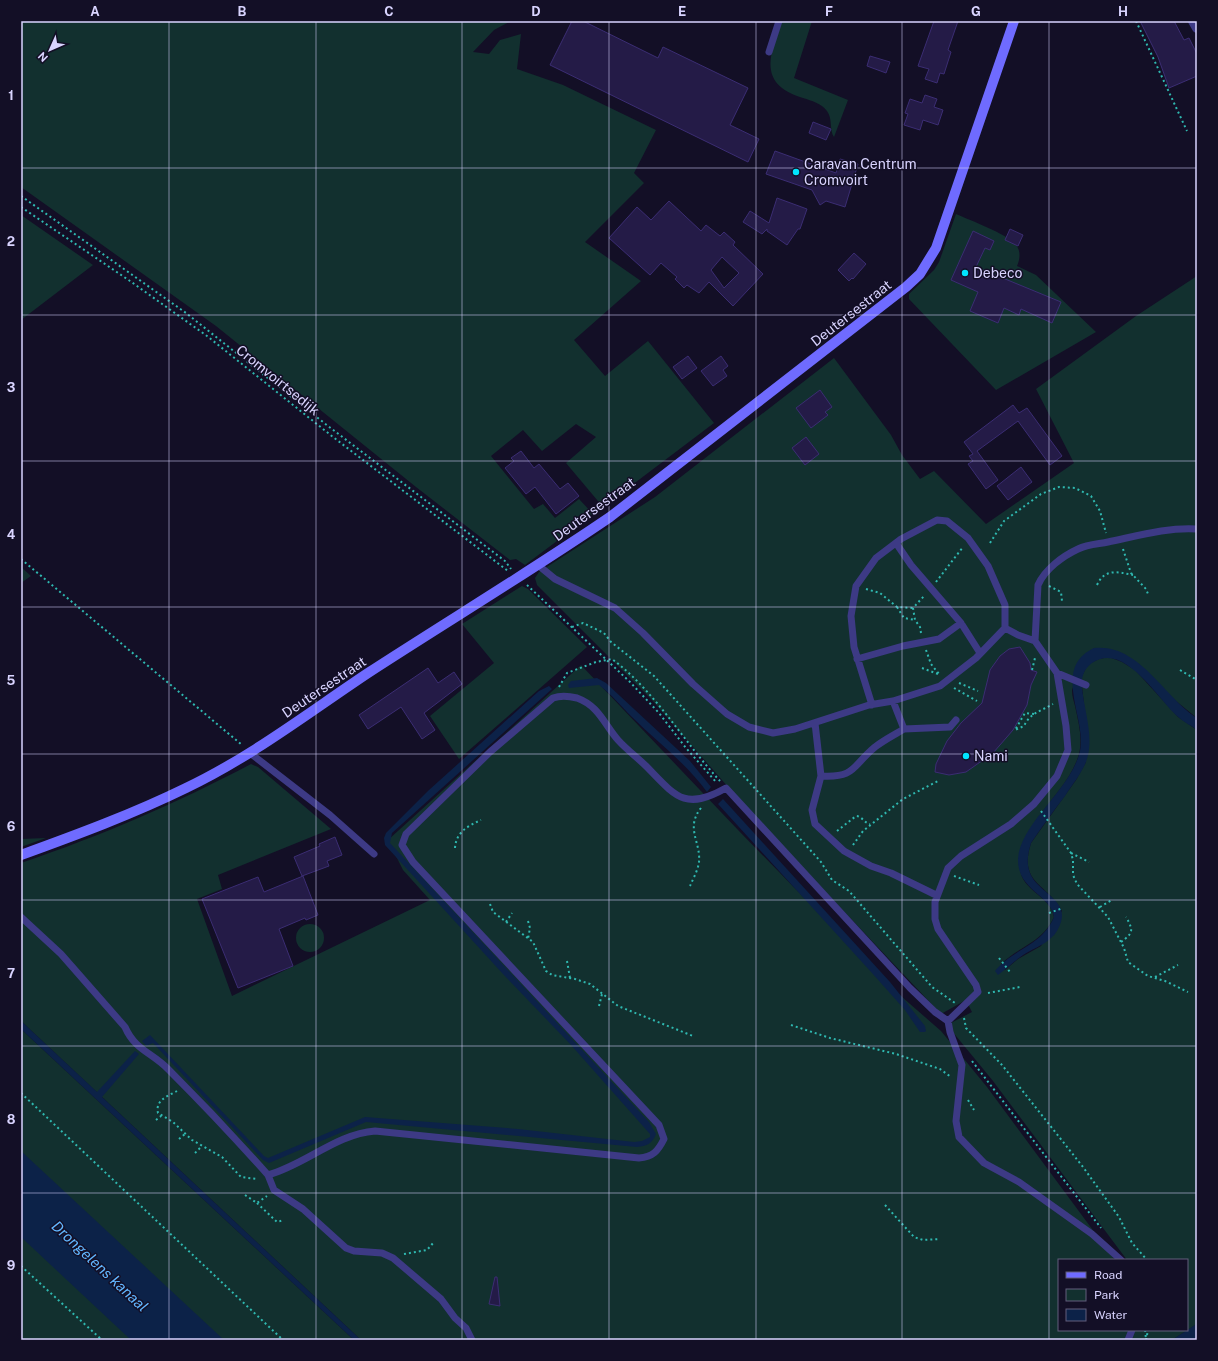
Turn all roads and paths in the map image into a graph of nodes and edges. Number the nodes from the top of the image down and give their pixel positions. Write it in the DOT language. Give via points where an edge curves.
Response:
graph roads {
  1 [pos="779,21"];
  2 [pos="1014,21"];
  3 [pos="1136,21"];
  4 [pos="1192,21"];
  5 [pos="1197,28"];
  6 [pos="769,52"];
  7 [pos="1187,131"];
  8 [pos="21,196"];
  9 [pos="21,207"];
  10 [pos="1197,529"];
  11 [pos="1120,540"];
  12 [pos="970,541"];
  13 [pos="1107,542"];
  14 [pos="896,543"];
  15 [pos="990,543"];
  16 [pos="21,559"];
  17 [pos="538,565"];
  18 [pos="1133,575"];
  19 [pos="517,578"];
  20 [pos="1097,585"];
  21 [pos="856,586"];
  22 [pos="931,588"];
  23 [pos="1148,594"];
  24 [pos="1037,596"];
  25 [pos="1062,601"];
  26 [pos="897,607"];
  27 [pos="913,608"];
  28 [pos="914,620"];
  29 [pos="961,623"];
  30 [pos="572,627"];
  31 [pos="1005,628"];
  32 [pos="1035,641"];
  33 [pos="923,642"];
  34 [pos="980,653"];
  35 [pos="858,658"];
  36 [pos="1180,670"];
  37 [pos="1057,673"];
  38 [pos="1197,680"];
  39 [pos="945,682"];
  40 [pos="1086,685"];
  41 [pos="1061,696"];
  42 [pos="553,698"];
  43 [pos="893,701"];
  44 [pos="977,701"];
  45 [pos="872,705"];
  46 [pos="1034,714"];
  47 [pos="956,720"];
  48 [pos="815,723"];
  49 [pos="904,729"];
  50 [pos="250,752"];
  51 [pos="821,776"];
  52 [pos="940,780"];
  53 [pos="726,788"];
  54 [pos="710,798"];
  55 [pos="1038,808"];
  56 [pos="481,820"];
  57 [pos="871,824"];
  58 [pos="827,837"];
  59 [pos="455,848"];
  60 [pos="1071,852"];
  61 [pos="21,854"];
  62 [pos="374,854"];
  63 [pos="849,854"];
  64 [pos="1089,862"];
  65 [pos="945,874"];
  66 [pos="979,885"];
  67 [pos="690,886"];
  68 [pos="936,895"];
  69 [pos="1112,900"];
  70 [pos="490,904"];
  71 [pos="1100,907"];
  72 [pos="1063,908"];
  73 [pos="512,913"];
  74 [pos="1049,913"];
  75 [pos="21,917"];
  76 [pos="1126,917"];
  77 [pos="528,921"];
  78 [pos="506,922"];
  79 [pos="528,939"];
  80 [pos="1121,942"];
  81 [pos="999,958"];
  82 [pos="567,961"];
  83 [pos="1178,965"];
  84 [pos="1010,972"];
  85 [pos="1156,977"];
  86 [pos="570,978"];
  87 [pos="1020,987"];
  88 [pos="978,992"];
  89 [pos="1188,992"];
  90 [pos="602,994"];
  91 [pos="599,1006"];
  92 [pos="960,1009"];
  93 [pos="948,1021"];
  94 [pos="791,1025"];
  95 [pos="693,1036"];
  96 [pos="186,1088"];
  97 [pos="960,1090"];
  98 [pos="21,1093"];
  99 [pos="161,1116"];
  100 [pos="156,1120"];
  101 [pos="185,1134"];
  102 [pos="179,1139"];
  103 [pos="202,1146"];
  104 [pos="195,1153"];
  105 [pos="268,1177"];
  106 [pos="274,1190"];
  107 [pos="244,1195"];
  108 [pos="257,1203"];
  109 [pos="885,1205"];
  110 [pos="284,1220"];
  111 [pos="940,1239"];
  112 [pos="434,1242"];
  113 [pos="393,1258"];
  114 [pos="1120,1259"];
  115 [pos="1146,1259"];
  116 [pos="21,1266"];
  117 [pos="102,1340"];
  118 [pos="283,1340"];
  119 [pos="472,1340"];
  1 -- 6 [label="lane"];
  2 -- 17 [label="street, Deutersestraat" via="942,233 932,257 920,274 610,517"];
  3 -- 7 [label="path"];
  4 -- 5 [label="street"];
  8 -- 19 [label="path" via="186,313 328,426 505,561"];
  9 -- 19 [label="path, Cromvoirtsedijk" via="207,336 333,438"];
  10 -- 11 [label="lane"];
  11 -- 13 [label="lane"];
  11 -- 18 [label="path"];
  12 -- 14 [label="lane" via="947,520 937,520"];
  12 -- 22 [label="path" via="959,551"];
  12 -- 31 [label="lane" via="988,566 1005,605"];
  13 -- 15 [label="path" via="1106,528 1100,510 1091,496 1075,488 1059,487 1041,494 1004,521"];
  13 -- 24 [label="lane" via="1078,548 1056,564 1041,578"];
  14 -- 21 [label="lane" via="876,558"];
  14 -- 22 [label="lane" via="911,566"];
  16 -- 50 [label="path"];
  17 -- 19 [label="street, Deutersestraat"];
  17 -- 48 [label="lane" via="556,579 615,608 726,714 749,727 773,733"];
  18 -- 20 [label="path" via="1111,572 1104,574"];
  18 -- 23 [label="path"];
  19 -- 50 [label="street, Deutersestraat"];
  21 -- 26 [label="path" via="880,593"];
  21 -- 35 [label="lane" via="851,616 854,647"];
  22 -- 27 [label="path"];
  22 -- 29 [label="lane"];
  24 -- 25 [label="path" via="1042,588 1049,586 1061,592"];
  24 -- 32 [label="lane"];
  26 -- 27 [label="path"];
  26 -- 28 [label="path" via="904,618"];
  27 -- 28 [label="path"];
  28 -- 33 [label="path" via="920,627"];
  29 -- 33 [label="lane" via="938,639"];
  29 -- 34 [label="lane"];
  30 -- 92 [label="path" via="583,623 604,633 611,642 654,676 821,862 832,880 849,891 932,987"];
  31 -- 32 [label="lane"];
  31 -- 34 [label="lane"];
  32 -- 37 [label="lane"];
  33 -- 35 [label="lane"];
  33 -- 39 [label="path" via="931,664"];
  34 -- 39 [label="lane"];
  35 -- 45 [label="lane"];
  36 -- 38 [label="path"];
  37 -- 40 [label="lane"];
  37 -- 41 [label="lane"];
  39 -- 43 [label="lane" via="940,686"];
  39 -- 44 [label="path"];
  41 -- 46 [label="path" via="1056,702"];
  41 -- 65 [label="lane" via="1068,750 1057,776 1018,818 961,856"];
  42 -- 53 [label="path" via="567,673 612,659 624,667 662,708 707,768"];
  42 -- 54 [label="lane" via="573,697 592,705 620,742 673,794 687,799"];
  42 -- 105 [label="lane" via="490,752 406,834 402,845 413,862 655,1119 664,1139 659,1148 648,1157 639,1158 375,1131 352,1136"];
  43 -- 45 [label="lane"];
  43 -- 49 [label="lane"];
  45 -- 48 [label="lane"];
  46 -- 46 [label="path" via="1028,717 1024,726 1014,730 1025,713"];
  47 -- 49 [label="lane" via="950,727"];
  48 -- 51 [label="lane"];
  49 -- 51 [label="lane" via="875,748 846,774"];
  50 -- 61 [label="street, Deutersestraat" via="185,789 72,836"];
  50 -- 62 [label="lane" via="336,819"];
  51 -- 58 [label="lane" via="812,817"];
  52 -- 57 [label="path" via="903,799"];
  53 -- 54 [label="lane"];
  53 -- 93 [label="lane" via="910,988"];
  54 -- 67 [label="path" via="699,811 693,825 699,864"];
  55 -- 60 [label="path"];
  56 -- 59 [label="path" via="461,832"];
  57 -- 58 [label="path" via="856,816"];
  57 -- 63 [label="path" via="858,835"];
  58 -- 63 [label="lane"];
  60 -- 64 [label="path"];
  60 -- 71 [label="path" via="1073,875 1077,884"];
  63 -- 68 [label="lane"];
  65 -- 66 [label="path"];
  65 -- 68 [label="lane"];
  68 -- 88 [label="lane" via="934,911 938,929 976,985"];
  69 -- 71 [label="path"];
  70 -- 78 [label="path" via="493,912"];
  71 -- 80 [label="path"];
  72 -- 74 [label="path"];
  73 -- 78 [label="path"];
  75 -- 96 [label="lane" via="61,954 110,1008 136,1045 167,1068"];
  76 -- 80 [label="path" via="1132,926 1130,935"];
  77 -- 79 [label="path"];
  78 -- 79 [label="path"];
  79 -- 86 [label="path" via="536,948 546,971 552,975"];
  80 -- 85 [label="path" via="1128,962 1148,976"];
  81 -- 84 [label="path"];
  82 -- 86 [label="path"];
  83 -- 85 [label="path"];
  85 -- 89 [label="path"];
  86 -- 90 [label="path" via="590,984"];
  87 -- 88 [label="path" via="990,993"];
  88 -- 92 [label="lane"];
  90 -- 91 [label="path"];
  90 -- 95 [label="path" via="618,1006"];
  92 -- 93 [label="lane"];
  92 -- 115 [label="path" via="966,1028 1002,1065 1083,1167 1119,1217 1132,1243"];
  93 -- 97 [label="lane" via="962,1065"];
  94 -- 97 [label="path" via="940,1069 953,1079 955,1087"];
  96 -- 99 [label="path" via="160,1101 157,1109"];
  96 -- 105 [label="lane"];
  97 -- 114 [label="lane" via="956,1127 959,1137 971,1152 984,1163 1019,1182 1092,1234"];
  98 -- 118 [label="path"];
  99 -- 100 [label="path"];
  99 -- 101 [label="path" via="173,1122"];
  101 -- 102 [label="path"];
  101 -- 103 [label="path"];
  103 -- 104 [label="path"];
  103 -- 105 [label="path" via="222,1157 241,1177"];
  105 -- 106 [label="lane"];
  106 -- 108 [label="path"];
  106 -- 113 [label="lane" via="302,1209 346,1248 382,1253"];
  107 -- 108 [label="path"];
  108 -- 110 [label="path" via="277,1222"];
  109 -- 111 [label="path" via="914,1237 923,1240"];
  112 -- 113 [label="path" via="427,1250"];
  113 -- 119 [label="lane" via="441,1299 466,1328"];
  116 -- 117 [label="path"];
}
